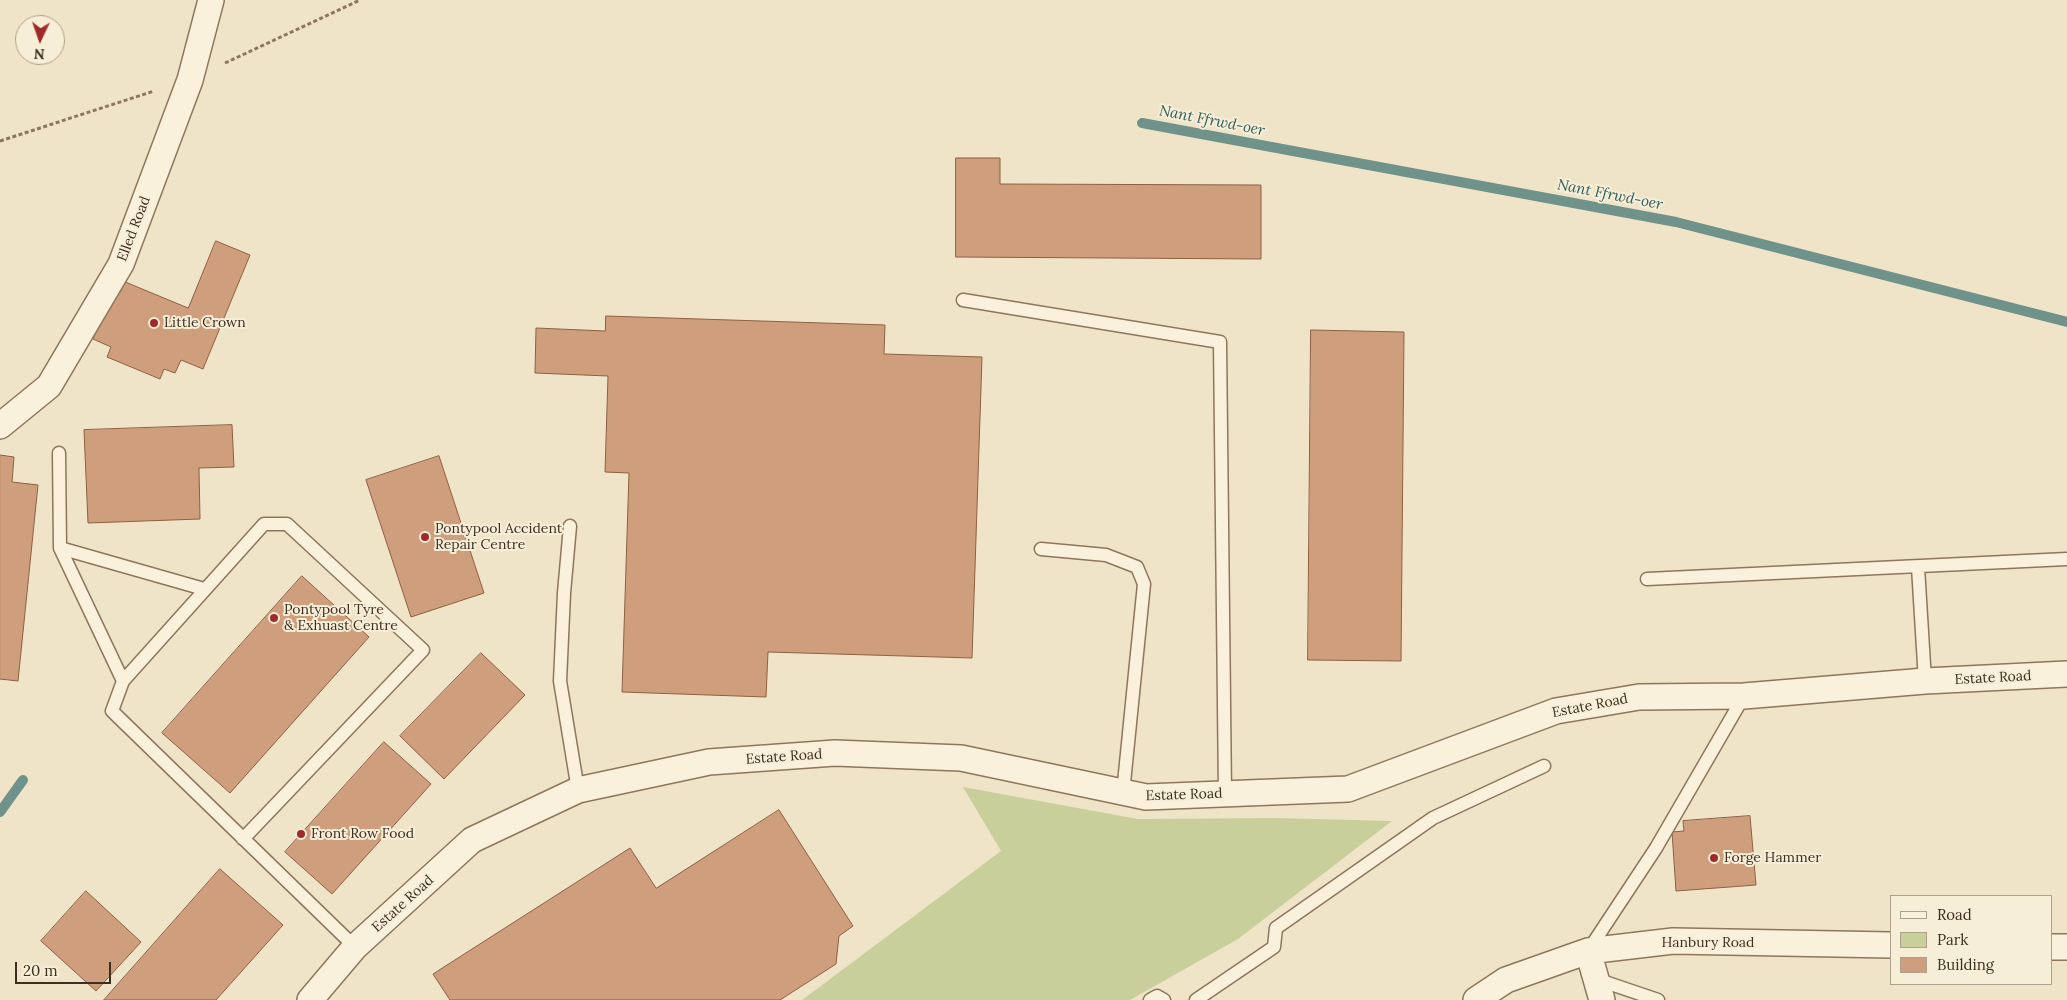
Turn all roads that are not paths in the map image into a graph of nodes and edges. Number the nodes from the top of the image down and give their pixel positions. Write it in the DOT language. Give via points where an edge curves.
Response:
graph roads {
  1 [pos="211,0"];
  2 [pos="963,300"];
  3 [pos="0,426"];
  4 [pos="59,453"];
  5 [pos="570,526"];
  6 [pos="60,548"];
  7 [pos="1042,549"];
  8 [pos="2067,559"];
  9 [pos="1918,567"];
  10 [pos="1646,580"];
  11 [pos="204,588"];
  12 [pos="2067,674"];
  13 [pos="123,681"];
  14 [pos="1925,681"];
  15 [pos="1744,696"];
  16 [pos="1544,766"];
  17 [pos="578,790"];
  18 [pos="1122,793"];
  19 [pos="1225,794"];
  20 [pos="243,839"];
  21 [pos="1890,945"];
  22 [pos="355,947"];
  23 [pos="2052,947"];
  24 [pos="2067,947"];
  25 [pos="1588,951"];
  26 [pos="1599,990"];
  27 [pos="310,1000"];
  28 [pos="1150,1000"];
  29 [pos="1164,1000"];
  30 [pos="1196,1000"];
  31 [pos="1476,1000"];
  32 [pos="1658,1000"];
  1 -- 3 [label="street, Elled Road" via="190,80 121,264 49,386"];
  2 -- 19 [label="lane" via="1220,342"];
  4 -- 6 [label="lane"];
  5 -- 17 [label="lane" via="560,681"];
  6 -- 11 [label="lane"];
  6 -- 13 [label="lane"];
  7 -- 18 [label="lane" via="1106,555 1137,567 1144,584"];
  8 -- 9 [label="lane"];
  9 -- 10 [label="lane"];
  9 -- 14 [label="lane"];
  11 -- 13 [label="lane"];
  11 -- 20 [label="lane" via="264,524 287,524 423,650"];
  12 -- 14 [label="street, Estate Road"];
  13 -- 20 [label="lane" via="112,710"];
  14 -- 15 [label="street, Estate Road"];
  15 -- 19 [label="street, Estate Road" via="1639,697 1556,711 1348,789"];
  15 -- 25 [label="lane" via="1656,848"];
  16 -- 30 [label="lane" via="1433,818 1276,928 1274,947"];
  17 -- 18 [label="street, Estate Road" via="709,762 835,753 961,758"];
  17 -- 22 [label="street, Estate Road" via="472,840"];
  18 -- 19 [label="street, Estate Road" via="1146,797"];
  20 -- 22 [label="lane"];
  21 -- 25 [label="street, Hanbury Road" via="1673,941"];
  22 -- 27 [label="street, Estate Road"];
  23 -- 24 [label="street"];
  25 -- 26 [label="street"];
  25 -- 31 [label="street, Hanbury Road" via="1506,980"];
  26 -- 32 [label="lane"];
  28 -- 29 [label="lane" via="1157,996"];
}
